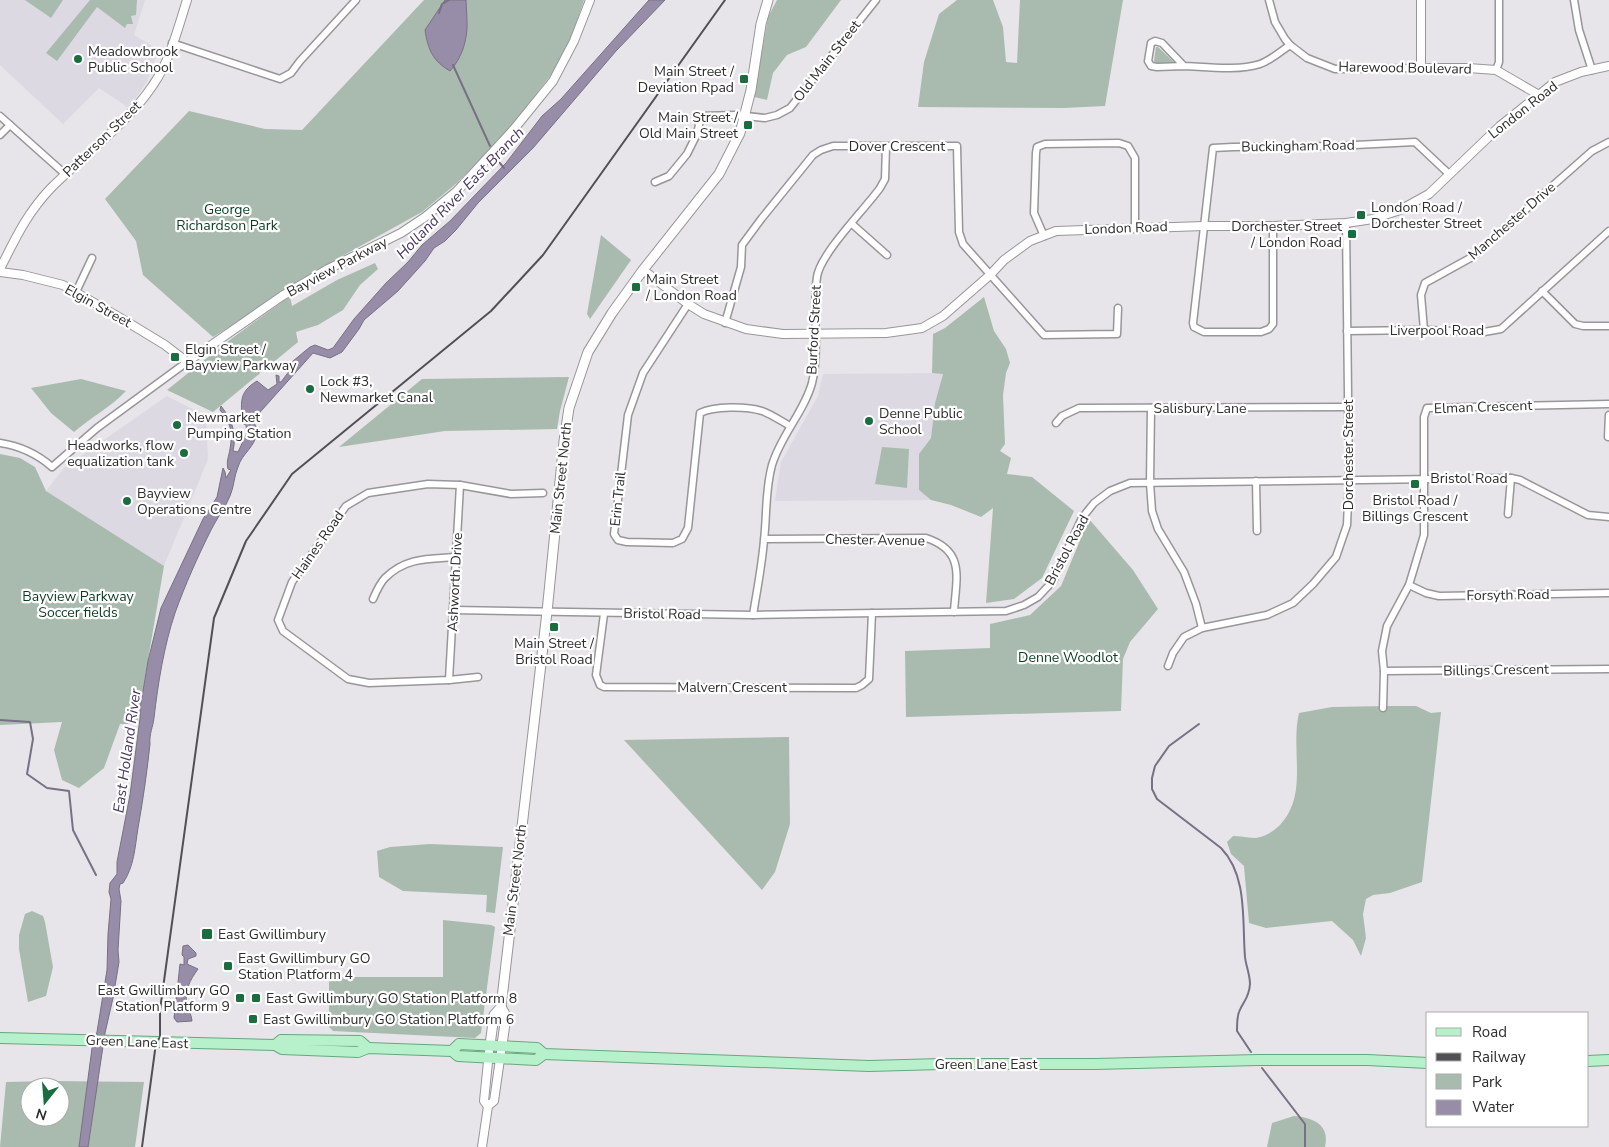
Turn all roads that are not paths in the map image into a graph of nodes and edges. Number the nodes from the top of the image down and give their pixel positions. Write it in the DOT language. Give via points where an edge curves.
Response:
graph roads {
  1 [pos="187,0"];
  2 [pos="356,0"];
  3 [pos="590,0"];
  4 [pos="768,0"];
  5 [pos="876,0"];
  6 [pos="1269,0"];
  7 [pos="1420,0"];
  8 [pos="1500,0"];
  9 [pos="1574,0"];
  10 [pos="172,43"];
  11 [pos="1290,45"];
  12 [pos="1184,66"];
  13 [pos="1609,66"];
  14 [pos="1421,68"];
  15 [pos="1496,70"];
  16 [pos="1592,70"];
  17 [pos="1539,95"];
  18 [pos="0,116"];
  19 [pos="744,116"];
  20 [pos="10,125"];
  21 [pos="0,135"];
  22 [pos="1609,142"];
  23 [pos="886,146"];
  24 [pos="65,174"];
  25 [pos="1449,174"];
  26 [pos="655,182"];
  27 [pos="1346,223"];
  28 [pos="852,224"];
  29 [pos="1204,226"];
  30 [pos="1273,226"];
  31 [pos="1135,228"];
  32 [pos="1609,231"];
  33 [pos="1044,236"];
  34 [pos="886,254"];
  35 [pos="92,258"];
  36 [pos="643,270"];
  37 [pos="0,271"];
  38 [pos="990,276"];
  39 [pos="1542,291"];
  40 [pos="76,292"];
  41 [pos="688,304"];
  42 [pos="1118,308"];
  43 [pos="726,323"];
  44 [pos="1609,326"];
  45 [pos="1424,330"];
  46 [pos="1348,331"];
  47 [pos="816,333"];
  48 [pos="187,362"];
  49 [pos="1609,404"];
  50 [pos="1348,407"];
  51 [pos="1151,408"];
  52 [pos="1609,415"];
  53 [pos="1056,423"];
  54 [pos="790,426"];
  55 [pos="1608,437"];
  56 [pos="0,443"];
  57 [pos="1425,478"];
  58 [pos="1511,478"];
  59 [pos="1350,479"];
  60 [pos="1256,481"];
  61 [pos="1150,483"];
  62 [pos="460,485"];
  63 [pos="543,493"];
  64 [pos="1508,514"];
  65 [pos="1609,517"];
  66 [pos="1257,531"];
  67 [pos="764,539"];
  68 [pos="456,557"];
  69 [pos="1409,585"];
  70 [pos="1609,593"];
  71 [pos="373,599"];
  72 [pos="453,610"];
  73 [pos="547,612"];
  74 [pos="954,612"];
  75 [pos="872,613"];
  76 [pos="604,614"];
  77 [pos="753,615"];
  78 [pos="1202,628"];
  79 [pos="1168,666"];
  80 [pos="1609,669"];
  81 [pos="1384,671"];
  82 [pos="478,677"];
  83 [pos="449,680"];
  84 [pos="1383,708"];
  85 [pos="500,1008"];
  86 [pos="0,1038"];
  87 [pos="490,1045"];
  88 [pos="502,1045"];
  89 [pos="452,1051"];
  90 [pos="544,1054"];
  91 [pos="488,1057"];
  92 [pos="500,1058"];
  93 [pos="1609,1060"];
  94 [pos="1589,1061"];
  95 [pos="1426,1063"];
  96 [pos="488,1106"];
  97 [pos="482,1147"];
  1 -- 10 [label="street, Patterson Street"];
  2 -- 10 [label="street" via="291,73 280,79"];
  3 -- 48 [label="street, Bayview Parkway" via="553,82 458,191 401,233 282,296"];
  4 -- 19 [label="main road, Main Street North"];
  5 -- 19 [label="street, Old Main Street" via="795,103 777,115 765,118"];
  6 -- 11 [label="street, Harewood Boulevard" via="1275,22"];
  7 -- 14 [label="street"];
  8 -- 15 [label="street" via="1499,62"];
  9 -- 16 [label="street" via="1579,30"];
  10 -- 24 [label="street, Patterson Street" via="147,94"];
  11 -- 12 [label="street" via="1254,66"];
  11 -- 14 [label="street, Harewood Boulevard" via="1307,58 1335,69"];
  12 -- 12 [label="street" via="1162,43 1151,43 1148,61 1151,66"];
  13 -- 16 [label="street, London Road"];
  14 -- 15 [label="street, Harewood Boulevard"];
  15 -- 17 [label="street, Harewood Boulevard"];
  16 -- 17 [label="street, London Road" via="1555,82"];
  17 -- 25 [label="street, London Road"];
  18 -- 20 [label="street"];
  19 -- 26 [label="street, Old Main Street" via="701,116 687,154 669,176"];
  19 -- 36 [label="main road, Main Street North" via="740,133 719,174"];
  20 -- 21 [label="street"];
  20 -- 24 [label="street"];
  22 -- 45 [label="street, Manchester Drive" via="1592,151 1472,257 1425,283 1421,295"];
  23 -- 28 [label="street, Burford Street" via="885,179"];
  23 -- 38 [label="street, Dover Crescent" via="957,146 959,232 967,250"];
  23 -- 43 [label="street, Dover Crescent" via="833,146 813,155 740,244 741,267"];
  24 -- 37 [label="street, Patterson Street" via="26,218"];
  25 -- 27 [label="street, London Road" via="1429,194 1400,210"];
  25 -- 29 [label="street, Buckingham Road" via="1415,142 1213,148"];
  27 -- 30 [label="street, London Road"];
  27 -- 46 [label="street, Dorchester Street"];
  28 -- 34 [label="street"];
  28 -- 47 [label="street, Burford Street" via="825,257 817,276"];
  29 -- 30 [label="street, London Road"];
  29 -- 30 [label="street" via="1194,327 1204,332 1261,332 1273,324"];
  29 -- 31 [label="street, London Road"];
  31 -- 33 [label="street, London Road" via="1056,231"];
  31 -- 33 [label="street" via="1134,158 1128,146 1119,143 1044,144 1037,147 1034,213"];
  32 -- 39 [label="street, Liverpool Road"];
  33 -- 38 [label="street, London Road" via="1030,241 1004,260"];
  35 -- 40 [label="street"];
  36 -- 41 [label="street, London Road"];
  36 -- 73 [label="main road, Main Street North" via="588,352 569,408"];
  37 -- 40 [label="street, Elgin Street" via="45,280"];
  38 -- 42 [label="street" via="1044,335 1117,334"];
  38 -- 47 [label="street, London Road" via="943,316 922,328 886,333"];
  39 -- 44 [label="street" via="1575,324"];
  39 -- 45 [label="street, Liverpool Road" via="1501,329 1484,332"];
  40 -- 48 [label="street, Elgin Street" via="165,345"];
  41 -- 43 [label="street, London Road"];
  41 -- 54 [label="street, Erin Trail" via="644,373 628,415 614,534 618,540 673,543 682,539 688,528 700,413 707,409 744,408 762,411"];
  43 -- 47 [label="street, London Road" via="783,334"];
  45 -- 46 [label="street, Liverpool Road"];
  46 -- 50 [label="street, Dorchester Street"];
  47 -- 54 [label="street, Burford Street" via="807,398"];
  48 -- 56 [label="street, Bayview Parkway" via="97,428 52,467 24,449"];
  49 -- 57 [label="street, Elman Crescent" via="1427,408 1424,417"];
  50 -- 51 [label="street, Salisbury Lane"];
  50 -- 59 [label="street, Dorchester Street"];
  51 -- 53 [label="street, Salisbury Lane" via="1079,408 1062,416"];
  51 -- 61 [label="street"];
  52 -- 55 [label="street"];
  54 -- 67 [label="street, Burford Street" via="772,464"];
  57 -- 58 [label="street, Bristol Road"];
  57 -- 59 [label="street, Bristol Road"];
  57 -- 69 [label="street" via="1424,535"];
  58 -- 64 [label="street"];
  58 -- 65 [label="street, Bristol Road" via="1588,515"];
  59 -- 60 [label="street, Bristol Road"];
  59 -- 78 [label="street, Dorchester Street" via="1347,525 1336,557 1313,584 1293,603 1267,615"];
  60 -- 61 [label="street, Bristol Road"];
  60 -- 66 [label="street"];
  61 -- 74 [label="street, Bristol Road" via="1130,484 1110,491 1094,503 1082,518 1053,581 1038,597 1006,611"];
  61 -- 78 [label="street" via="1152,512 1158,529 1184,572"];
  62 -- 63 [label="street, Haines Road" via="511,494"];
  62 -- 68 [label="street, Ashworth Drive"];
  62 -- 83 [label="street, Haines Road" via="428,484 368,493 346,506 292,582 278,620 283,632 348,679 369,683"];
  67 -- 74 [label="street, Chester Avenue" via="926,538 934,541 954,557 957,569"];
  67 -- 77 [label="street, Burford Street"];
  68 -- 71 [label="street" via="417,559 400,566 384,578"];
  68 -- 72 [label="street, Ashworth Drive"];
  69 -- 70 [label="street, Forsyth Road" via="1439,596"];
  69 -- 81 [label="street" via="1387,626 1382,651"];
  72 -- 73 [label="street, Bristol Road"];
  72 -- 83 [label="street, Ashworth Drive"];
  73 -- 76 [label="street, Bristol Road"];
  73 -- 85 [label="main road, Main Street North"];
  74 -- 75 [label="street, Bristol Road"];
  75 -- 76 [label="street, Malvern Crescent" via="868,679 856,688 604,687 596,675"];
  75 -- 77 [label="street, Bristol Road"];
  76 -- 77 [label="street, Bristol Road"];
  78 -- 79 [label="street" via="1184,637"];
  80 -- 81 [label="street, Billings Crescent"];
  81 -- 84 [label="street"];
  82 -- 83 [label="street, Haines Road"];
  85 -- 87 [label="main road, Main Street North" via="494,1015"];
  85 -- 88 [label="main road, Main Street North" via="506,1016"];
  86 -- 89 [label="main road, Green Lane East" via="275,1045 282,1049 358,1052 368,1048"];
  87 -- 88 [label="main road, Green Lane East"];
  87 -- 89 [label="main road, Green Lane East" via="459,1044"];
  87 -- 91 [label="street"];
  88 -- 90 [label="main road, Green Lane East" via="537,1048"];
  88 -- 92 [label="street"];
  89 -- 91 [label="main road, Green Lane East" via="458,1056"];
  90 -- 92 [label="main road, Green Lane East" via="536,1060"];
  90 -- 95 [label="main road, Green Lane East" via="870,1066 1258,1060"];
  91 -- 92 [label="main road, Green Lane East"];
  91 -- 96 [label="street" via="484,1101"];
  92 -- 96 [label="street" via="494,1101"];
  93 -- 94 [label="main road"];
  96 -- 97 [label="street"];
}
